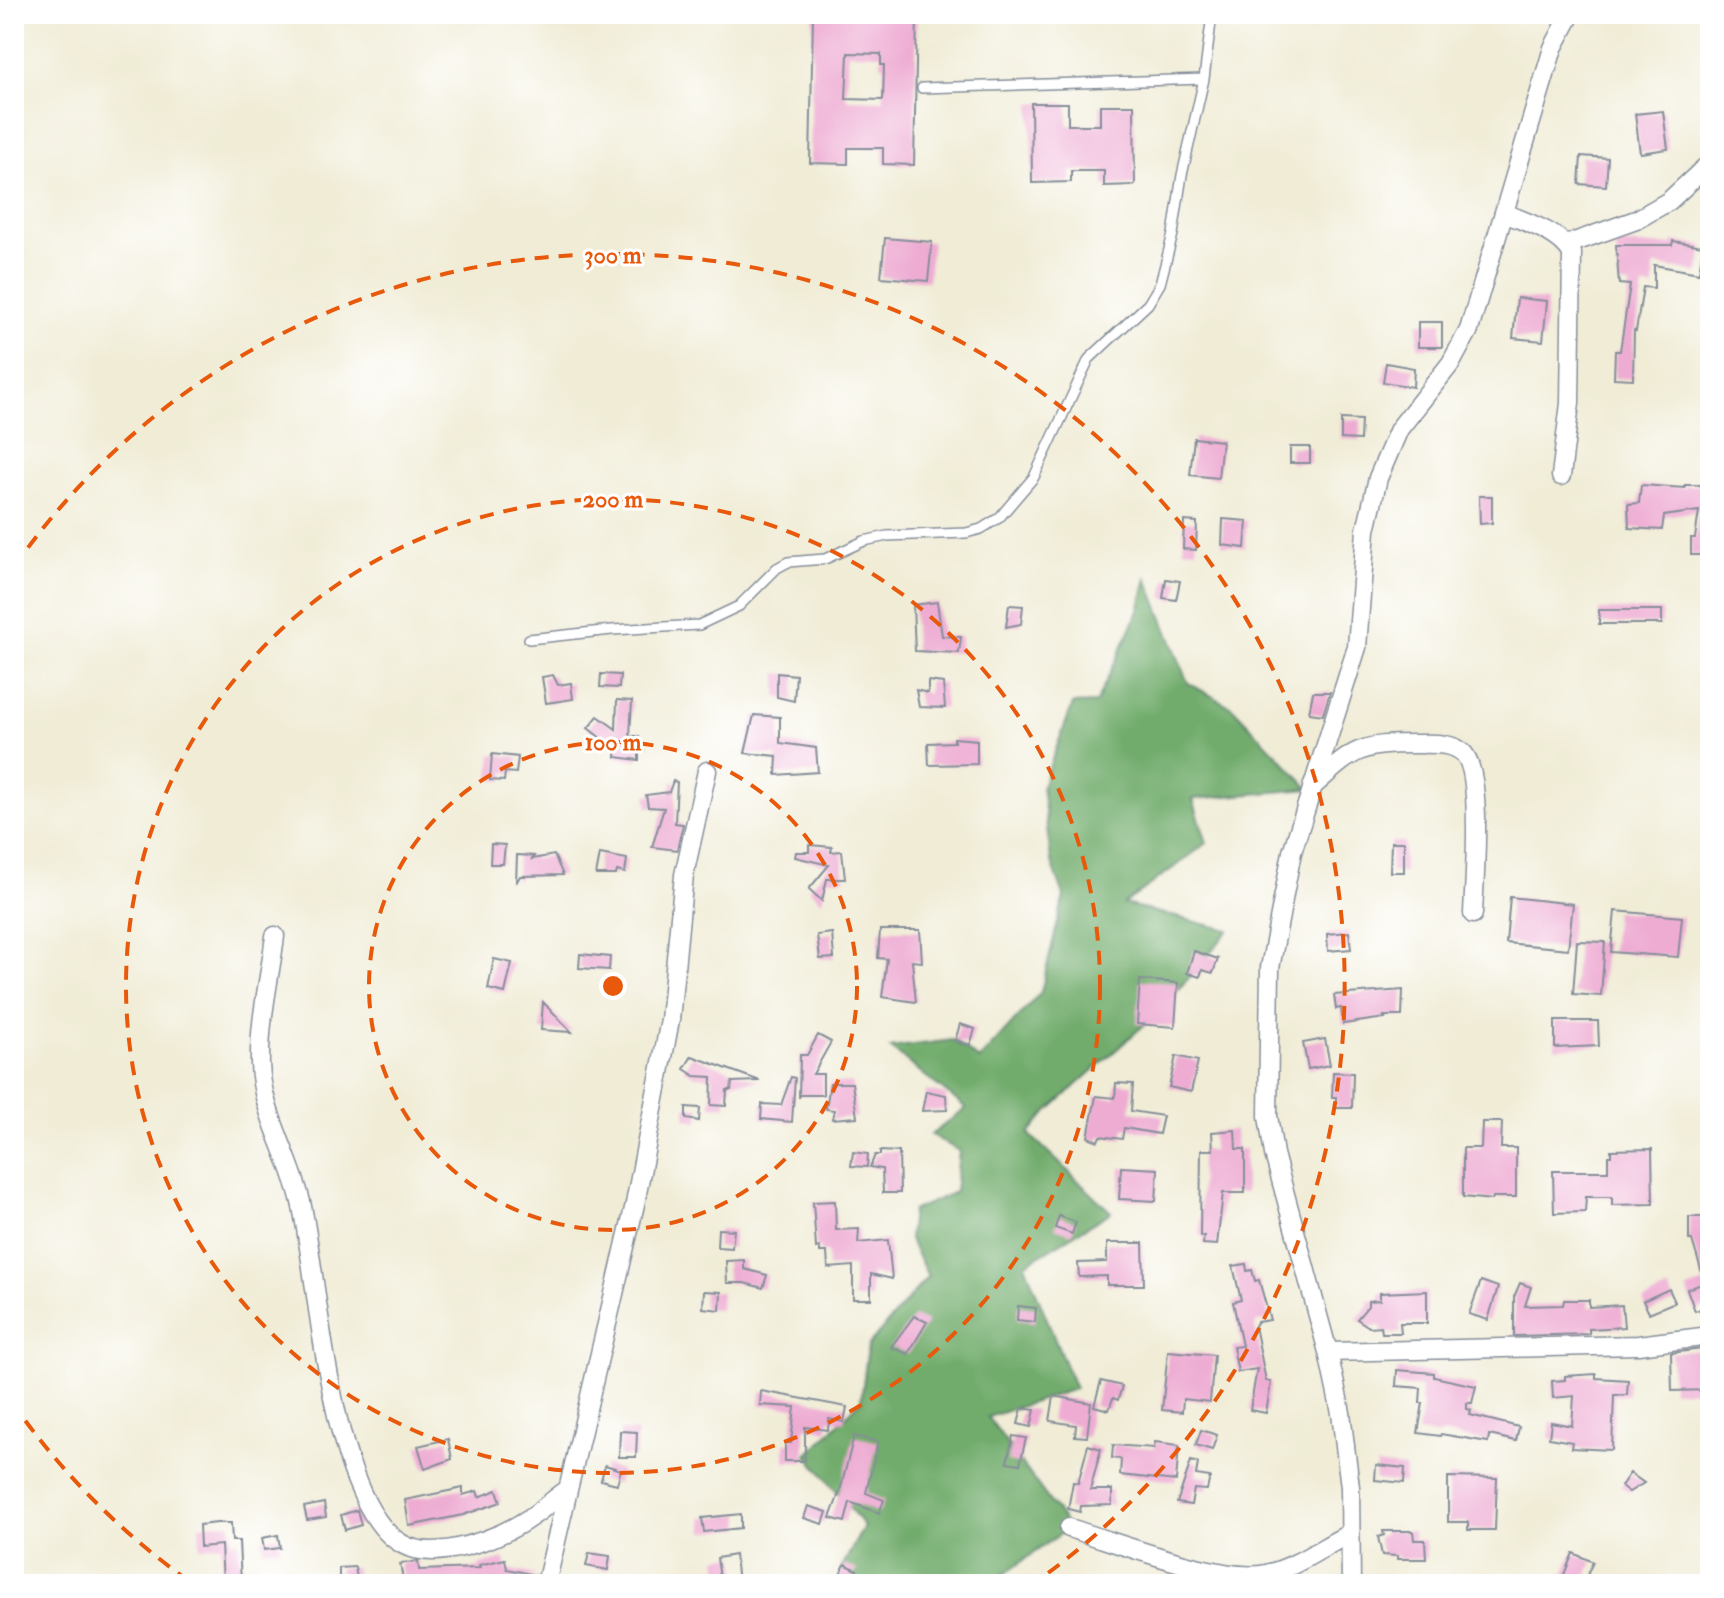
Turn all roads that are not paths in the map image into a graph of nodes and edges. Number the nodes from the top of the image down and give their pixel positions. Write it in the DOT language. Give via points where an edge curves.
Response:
graph roads {
  1 [pos="1212,14"];
  2 [pos="1571,14"];
  3 [pos="1204,79"];
  4 [pos="922,88"];
  5 [pos="1710,163"];
  6 [pos="1505,213"];
  7 [pos="1566,245"];
  8 [pos="1561,476"];
  9 [pos="529,639"];
  10 [pos="707,771"];
  11 [pos="1310,789"];
  12 [pos="1473,914"];
  13 [pos="275,936"];
  14 [pos="1710,1336"];
  15 [pos="1328,1352"];
  16 [pos="567,1490"];
  17 [pos="1069,1528"];
  18 [pos="1349,1534"];
  19 [pos="546,1584"];
  20 [pos="1351,1584"];
  1 -- 3 [label="lane"];
  2 -- 6 [label="street" via="1553,48"];
  3 -- 4 [label="lane"];
  3 -- 9 [label="lane" via="1160,284 1148,304 1089,359 1034,477 999,518 966,533 887,536 825,559 788,562 739,606 699,625"];
  5 -- 7 [label="street" via="1669,201 1636,220"];
  6 -- 7 [label="street"];
  6 -- 11 [label="street" via="1469,330 1451,363 1399,429 1378,478 1366,530 1357,647"];
  7 -- 8 [label="street" via="1572,253 1573,277 1570,403"];
  10 -- 16 [label="street" via="684,875 670,1020 635,1204"];
  11 -- 12 [label="street" via="1347,757 1373,745 1440,744 1466,754 1476,802"];
  11 -- 15 [label="street" via="1270,968 1268,1116"];
  13 -- 16 [label="street" via="260,1063 270,1113 301,1201 343,1445 357,1482 381,1525 402,1544 425,1551 501,1534"];
  14 -- 15 [label="street" via="1638,1345"];
  15 -- 18 [label="street" via="1346,1451"];
  16 -- 19 [label="street"];
  17 -- 18 [label="street" via="1196,1567 1263,1575"];
  18 -- 20 [label="street"];
}
